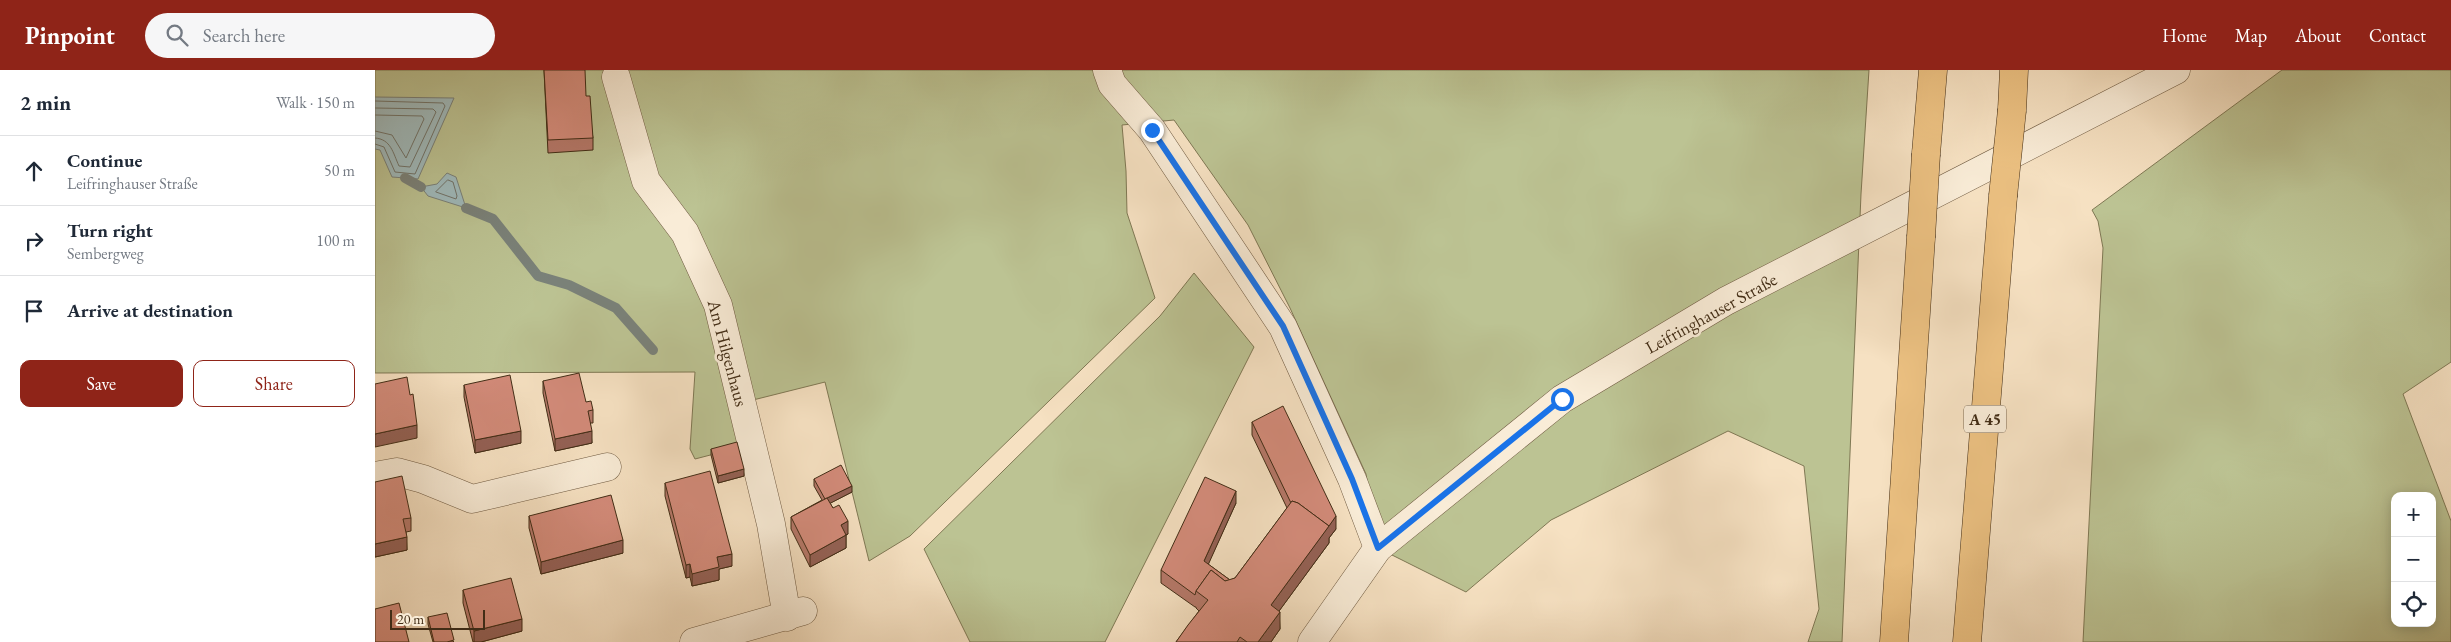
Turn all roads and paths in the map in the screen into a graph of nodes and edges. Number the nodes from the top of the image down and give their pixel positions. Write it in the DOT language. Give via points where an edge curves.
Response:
graph roads {
  1 [pos="1107,70"];
  2 [pos="1933,70"];
  3 [pos="2014,70"];
  4 [pos="2176,70"];
  5 [pos="616,77"];
  6 [pos="607,467"];
  7 [pos="375,476"];
  8 [pos="1378,548"];
  9 [pos="694,642"];
  10 [pos="1312,642"];
  11 [pos="1894,642"];
  12 [pos="1967,642"];
  1 -- 8 [label="street" via="1112,84 1152,130 1283,326 1352,479"];
  2 -- 11 [label="highway, bridge"];
  3 -- 12 [label="highway, A 45, bridge"];
  4 -- 8 [label="street, Leifringhauser Straße" via="1726,301 1562,399"];
  5 -- 9 [label="street, Am Hilgenhaus" via="646,181 685,233 718,305 795,614"];
  6 -- 7 [label="street" via="471,499 397,472"];
  8 -- 10 [label="street, Leifringhauser Straße"];
}
